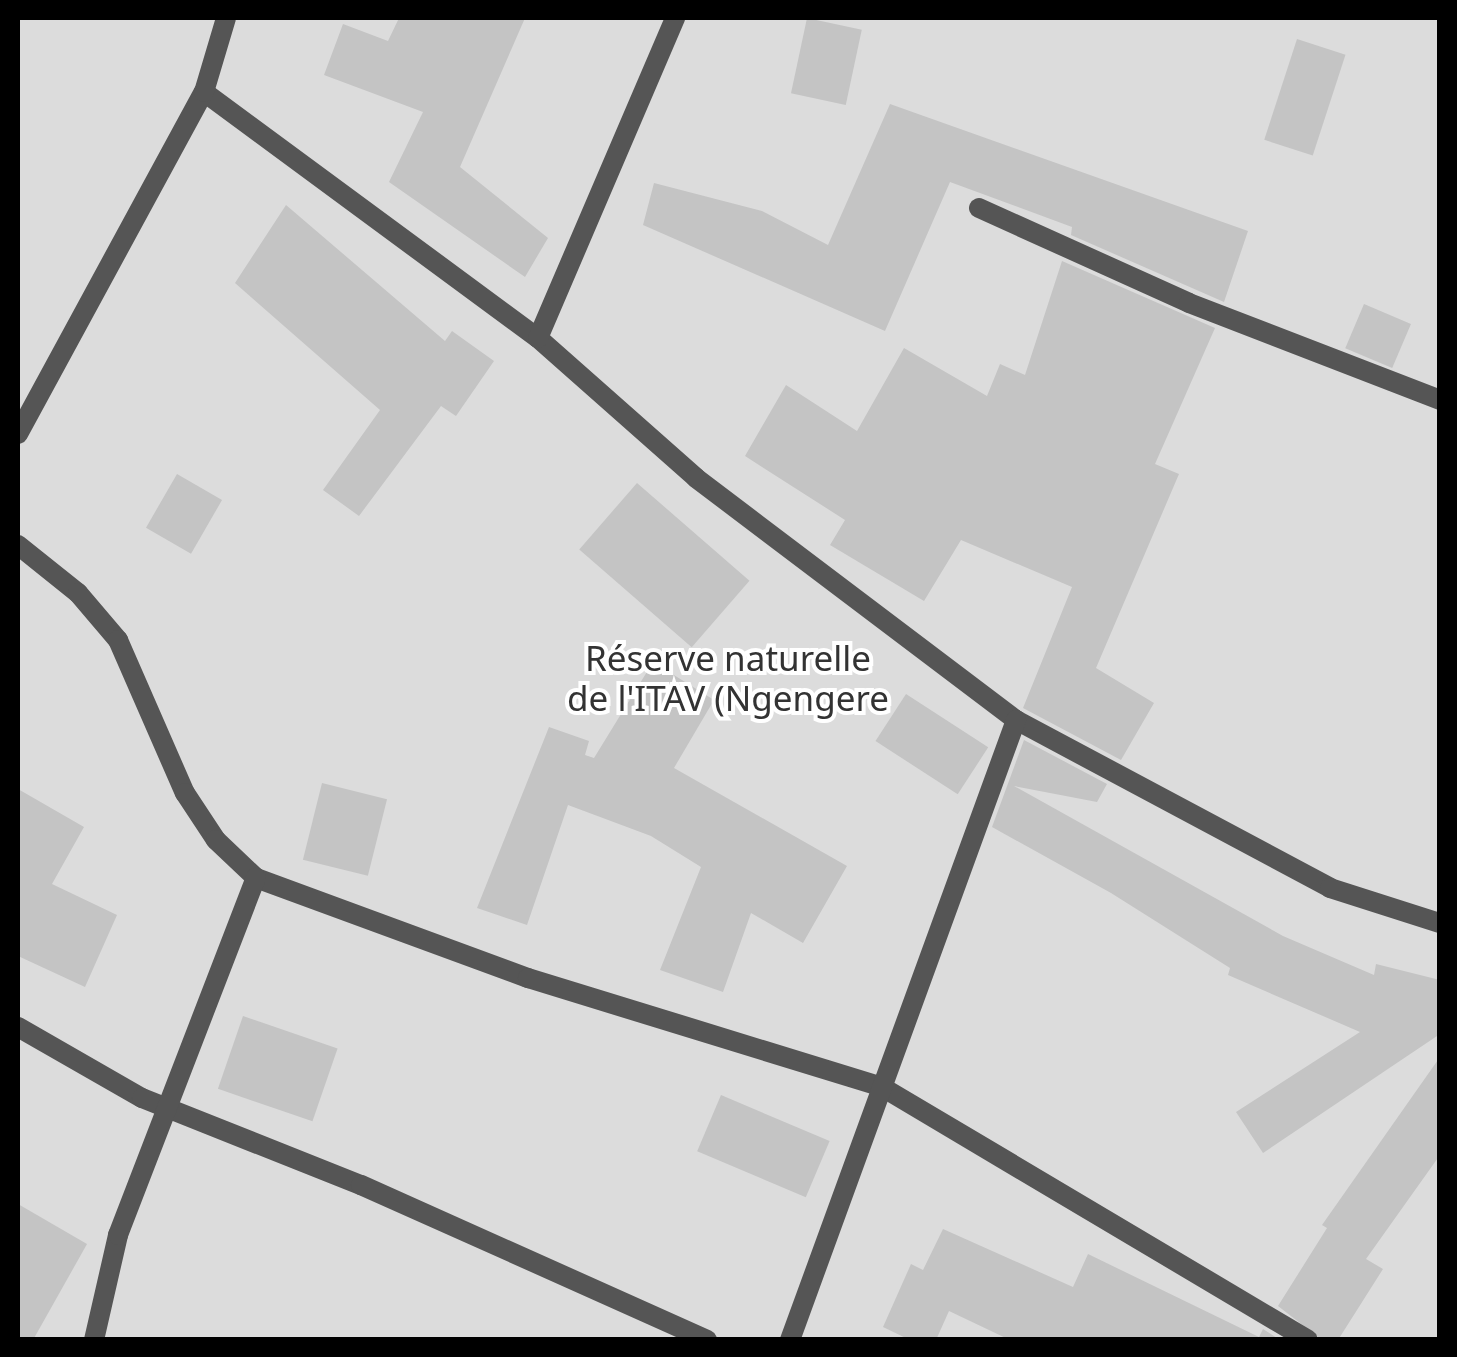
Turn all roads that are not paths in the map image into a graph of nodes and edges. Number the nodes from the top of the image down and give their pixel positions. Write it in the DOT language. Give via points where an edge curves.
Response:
graph roads {
  1 [pos="226,18"];
  2 [pos="675,18"];
  3 [pos="204,92"];
  4 [pos="979,208"];
  5 [pos="538,338"];
  6 [pos="1440,400"];
  7 [pos="18,434"];
  8 [pos="18,544"];
  9 [pos="1016,720"];
  10 [pos="256,878"];
  11 [pos="1440,923"];
  12 [pos="18,1027"];
  13 [pos="882,1088"];
  14 [pos="166,1108"];
  15 [pos="94,1340"];
  16 [pos="707,1340"];
  17 [pos="790,1340"];
  18 [pos="1308,1340"];
  1 -- 3 [label="street"];
  2 -- 5 [label="street"];
  3 -- 5 [label="street"];
  3 -- 7 [label="street"];
  4 -- 6 [label="street" via="1189,303"];
  5 -- 9 [label="street" via="696,478"];
  8 -- 10 [label="street" via="78,593 118,640 185,792 216,840"];
  9 -- 11 [label="street" via="1330,888"];
  9 -- 13 [label="street"];
  10 -- 13 [label="street" via="546,984"];
  10 -- 14 [label="street"];
  12 -- 14 [label="street"];
  13 -- 17 [label="street"];
  13 -- 18 [label="street"];
  14 -- 15 [label="street" via="118,1235"];
  14 -- 16 [label="street"];
}
